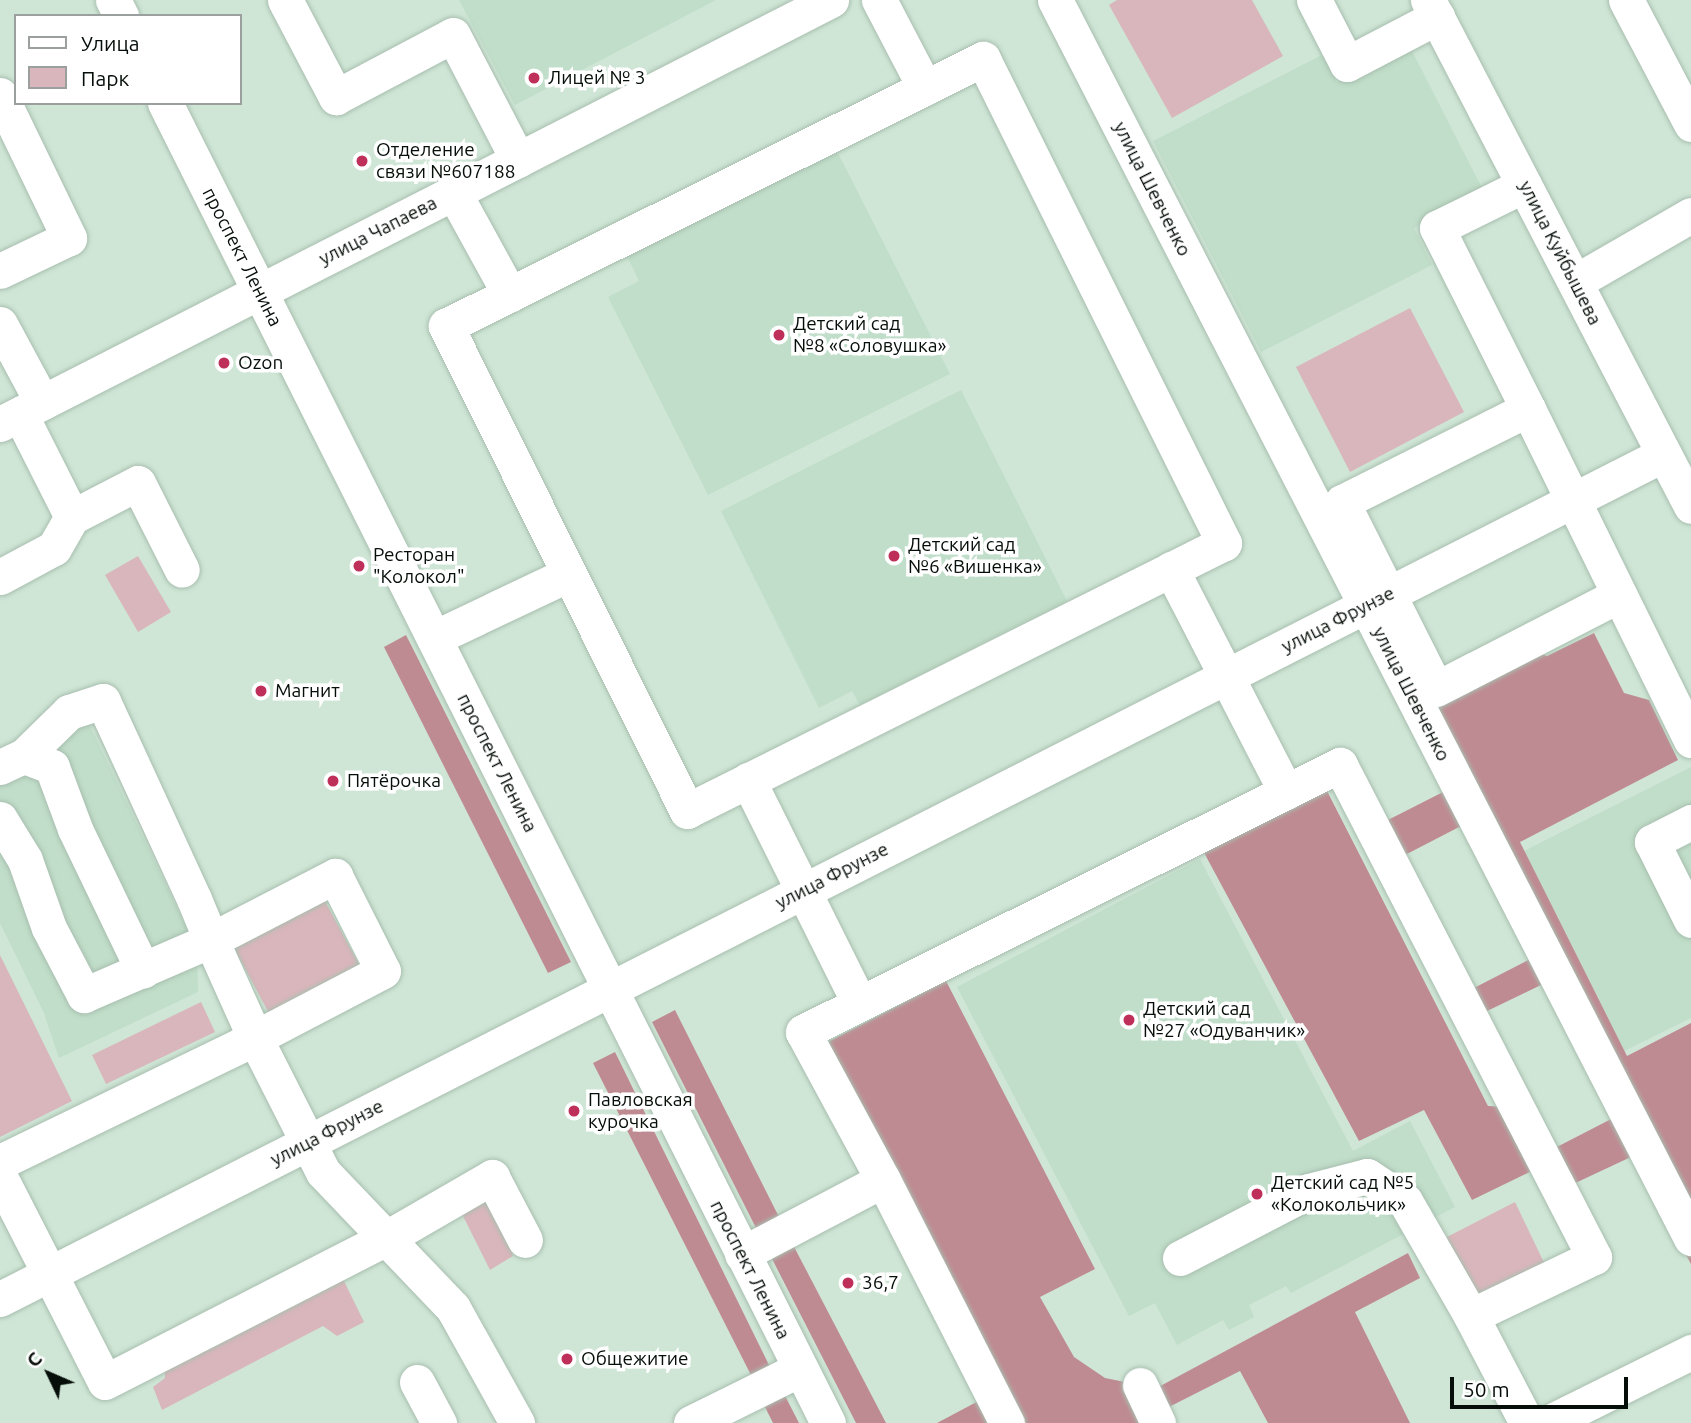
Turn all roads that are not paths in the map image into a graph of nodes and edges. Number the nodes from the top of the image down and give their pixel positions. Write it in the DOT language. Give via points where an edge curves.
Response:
graph roads {
  1 [pos="285,0"];
  2 [pos="879,0"];
  3 [pos="1055,0"];
  4 [pos="1314,0"];
  5 [pos="1626,0"];
  6 [pos="809,5"];
  7 [pos="1433,8"];
  8 [pos="925,88"];
  9 [pos="0,95"];
  10 [pos="166,105"];
  11 [pos="1691,124"];
  12 [pos="518,160"];
  13 [pos="1524,185"];
  14 [pos="454,192"];
  15 [pos="1691,215"];
  16 [pos="0,271"];
  17 [pos="1575,282"];
  18 [pos="260,292"];
  19 [pos="510,295"];
  20 [pos="0,324"];
  21 [pos="1528,409"];
  22 [pos="20,413"];
  23 [pos="1664,454"];
  24 [pos="1572,501"];
  25 [pos="1691,506"];
  26 [pos="72,517"];
  27 [pos="1171,569"];
  28 [pos="182,570"];
  29 [pos="569,574"];
  30 [pos="0,578"];
  31 [pos="1619,596"];
  32 [pos="1377,600"];
  33 [pos="434,639"];
  34 [pos="1226,676"];
  35 [pos="1691,740"];
  36 [pos="12,762"];
  37 [pos="748,780"];
  38 [pos="1286,792"];
  39 [pos="0,819"];
  40 [pos="1691,822"];
  41 [pos="803,891"];
  42 [pos="1691,920"];
  43 [pos="211,940"];
  44 [pos="143,970"];
  45 [pos="609,989"];
  46 [pos="859,1003"];
  47 [pos="255,1038"];
  48 [pos="306,1143"];
  49 [pos="0,1162"];
  50 [pos="0,1177"];
  51 [pos="883,1180"];
  52 [pos="1691,1238"];
  53 [pos="385,1239"];
  54 [pos="525,1240"];
  55 [pos="741,1254"];
  56 [pos="1180,1258"];
  57 [pos="49,1273"];
  58 [pos="0,1298"];
  59 [pos="1471,1316"];
  60 [pos="1691,1352"];
  61 [pos="800,1368"];
  62 [pos="417,1382"];
  63 [pos="1140,1385"];
  64 [pos="439,1423"];
  65 [pos="517,1423"];
  66 [pos="691,1423"];
  67 [pos="828,1423"];
  68 [pos="1007,1423"];
  69 [pos="1158,1423"];
  70 [pos="1527,1423"];
  71 [pos="1548,1423"];
  1 -- 12 [label="street" via="336,97 453,35"];
  2 -- 8 [label="street"];
  3 -- 32 [label="street, улица Шевченко"];
  4 -- 7 [label="street" via="1347,64"];
  5 -- 11 [label="street"];
  6 -- 12 [label="street, улица Чапаева"];
  7 -- 13 [label="street, улица Куйбышева"];
  8 -- 19 [label="street"];
  8 -- 27 [label="street" via="983,58 1224,543"];
  9 -- 16 [label="street" via="69,238"];
  10 -- 18 [label="street, проспект Ленина"];
  12 -- 14 [label="street, улица Чапаева"];
  13 -- 17 [label="street, улица Куйбышева"];
  13 -- 21 [label="street" via="1437,228"];
  14 -- 18 [label="street, улица Чапаева"];
  14 -- 19 [label="street"];
  15 -- 17 [label="street"];
  17 -- 23 [label="street, улица Куйбышева"];
  18 -- 22 [label="street, улица Чапаева"];
  18 -- 33 [label="street, проспект Ленина"];
  19 -- 29 [label="street" via="446,326"];
  20 -- 22 [label="street"];
  21 -- 24 [label="street"];
  21 -- 32 [label="street" via="1342,502"];
  22 -- 26 [label="street"];
  23 -- 24 [label="street, улица Фрунзе"];
  23 -- 25 [label="street, улица Куйбышева"];
  24 -- 31 [label="street"];
  24 -- 32 [label="street, улица Фрунзе"];
  26 -- 28 [label="street" via="138,483"];
  26 -- 30 [label="street" via="54,548"];
  27 -- 34 [label="street"];
  27 -- 37 [label="street"];
  29 -- 33 [label="street"];
  29 -- 37 [label="street" via="687,811"];
  31 -- 32 [label="street" via="1436,689"];
  31 -- 35 [label="street"];
  32 -- 34 [label="street, улица Фрунзе"];
  32 -- 52 [label="street, улица Шевченко"];
  33 -- 45 [label="street, проспект Ленина"];
  34 -- 38 [label="street"];
  34 -- 41 [label="street, улица Фрунзе"];
  36 -- 43 [label="street" via="69,712 103,701"];
  36 -- 44 [label="street" via="52,767 75,829"];
  37 -- 41 [label="street"];
  38 -- 46 [label="street"];
  38 -- 59 [label="street" via="1340,765 1594,1257"];
  39 -- 44 [label="street" via="25,860 49,928 84,995"];
  40 -- 42 [label="street" via="1652,842"];
  41 -- 45 [label="street, улица Фрунзе"];
  41 -- 46 [label="street"];
  43 -- 44 [label="street"];
  43 -- 47 [label="street"];
  43 -- 47 [label="street" via="335,876 383,971"];
  45 -- 48 [label="street, улица Фрунзе"];
  45 -- 55 [label="street, проспект Ленина"];
  46 -- 51 [label="street" via="803,1032"];
  47 -- 48 [label="street"];
  47 -- 49 [label="street"];
  48 -- 53 [label="street" via="323,1172"];
  48 -- 57 [label="street, улица Фрунзе"];
  50 -- 57 [label="street"];
  51 -- 55 [label="street"];
  51 -- 68 [label="street"];
  53 -- 54 [label="street" via="492,1177"];
  53 -- 57 [label="street" via="105,1382"];
  53 -- 65 [label="street" via="453,1308"];
  55 -- 61 [label="street, проспект Ленина"];
  56 -- 59 [label="street" via="1309,1191 1367,1177 1405,1200"];
  57 -- 58 [label="street, улица Фрунзе"];
  59 -- 70 [label="street"];
  60 -- 71 [label="street"];
  61 -- 66 [label="street"];
  61 -- 67 [label="street, проспект Ленина"];
  62 -- 64 [label="street"];
  63 -- 69 [label="street"];
}
